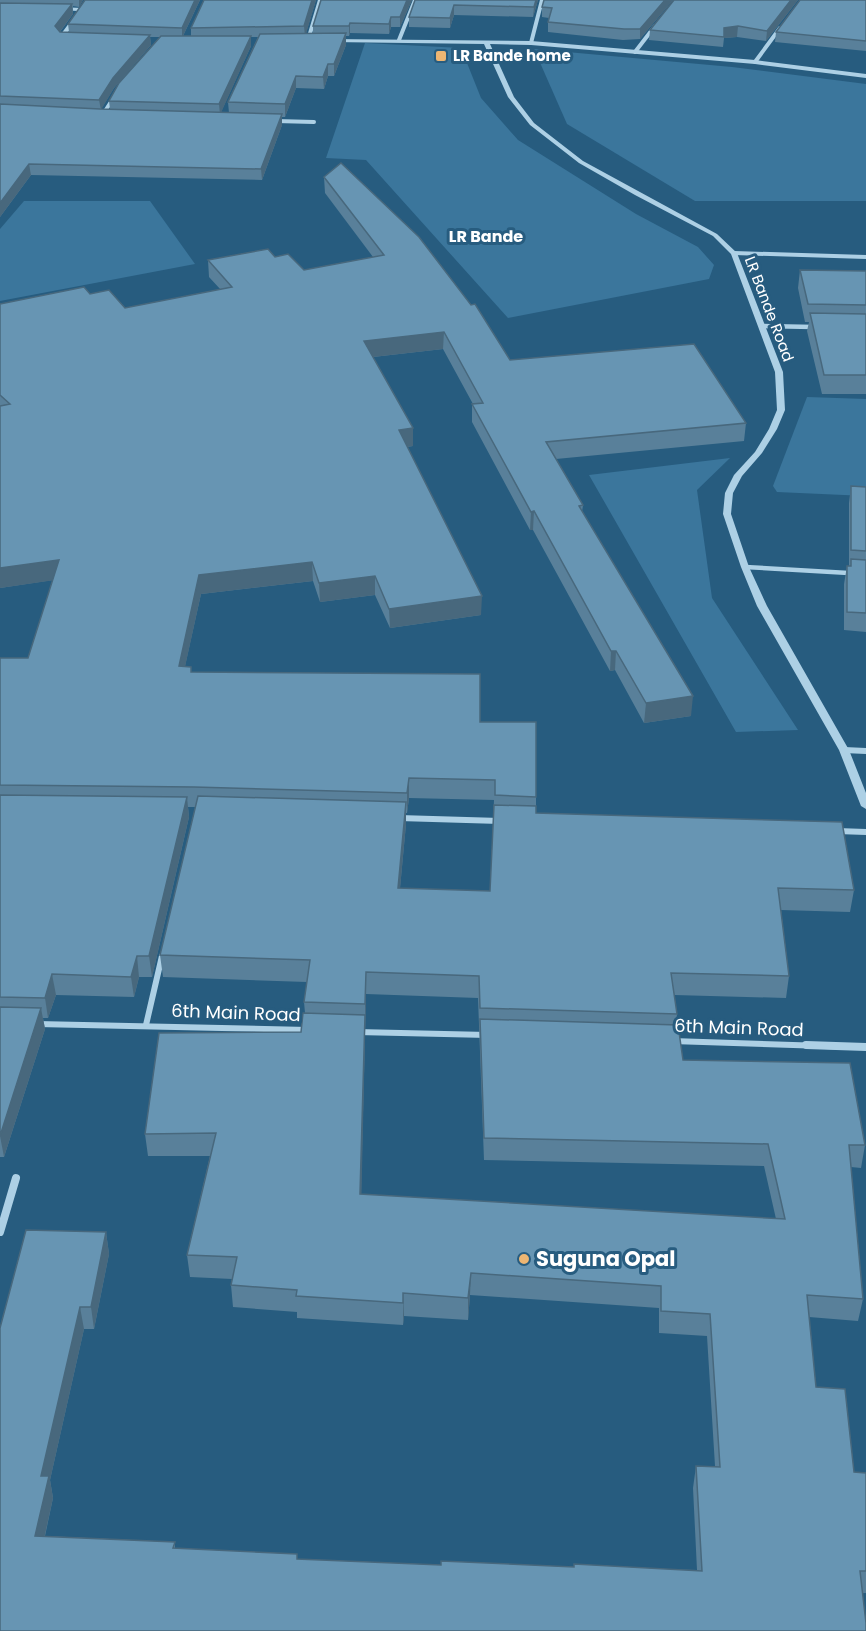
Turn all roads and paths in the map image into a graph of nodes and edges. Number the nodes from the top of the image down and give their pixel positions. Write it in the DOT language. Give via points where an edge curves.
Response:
graph roads {
  1 [pos="320,0"];
  2 [pos="415,0"];
  3 [pos="542,0"];
  4 [pos="47,9"];
  5 [pos="655,26"];
  6 [pos="781,26"];
  7 [pos="72,38"];
  8 [pos="298,40"];
  9 [pos="308,40"];
  10 [pos="399,40"];
  11 [pos="486,42"];
  12 [pos="531,43"];
  13 [pos="635,51"];
  14 [pos="755,62"];
  15 [pos="866,76"];
  16 [pos="117,91"];
  17 [pos="90,115"];
  18 [pos="102,116"];
  19 [pos="110,116"];
  20 [pos="268,121"];
  21 [pos="314,122"];
  22 [pos="734,253"];
  23 [pos="866,257"];
  24 [pos="761,326"];
  25 [pos="819,327"];
  26 [pos="745,567"];
  27 [pos="866,574"];
  28 [pos="844,750"];
  29 [pos="866,751"];
  30 [pos="866,806"];
  31 [pos="387,818"];
  32 [pos="507,821"];
  33 [pos="830,831"];
  34 [pos="866,832"];
  35 [pos="164,947"];
  36 [pos="34,1024"];
  37 [pos="146,1025"];
  38 [pos="311,1030"];
  39 [pos="347,1031"];
  40 [pos="500,1036"];
  41 [pos="665,1041"];
  42 [pos="866,1047"];
  43 [pos="16,1178"];
  44 [pos="0,1232"];
  1 -- 9 [label="street"];
  2 -- 10 [label="street"];
  3 -- 12 [label="street"];
  4 -- 7 [label="street" via="82,10 62,38"];
  5 -- 13 [label="street"];
  6 -- 14 [label="street"];
  8 -- 9 [label="street"];
  9 -- 10 [label="street"];
  10 -- 11 [label="street"];
  11 -- 12 [label="street"];
  11 -- 22 [label="street, LR Bande Road" via="511,97 532,124 581,162 716,235"];
  12 -- 13 [label="street"];
  13 -- 14 [label="street"];
  14 -- 15 [label="street"];
  16 -- 18 [label="street"];
  17 -- 18 [label="street"];
  18 -- 19 [label="street"];
  20 -- 21 [label="street"];
  22 -- 23 [label="street"];
  22 -- 24 [label="street, LR Bande Road"];
  24 -- 25 [label="street"];
  24 -- 26 [label="street, LR Bande Road" via="778,372 781,410 758,453 738,475 729,493 727,514"];
  26 -- 27 [label="street"];
  26 -- 28 [label="street, LR Bande Road" via="762,606"];
  28 -- 29 [label="street"];
  28 -- 30 [label="street, LR Bande Road"];
  31 -- 32 [label="street"];
  33 -- 34 [label="street"];
  35 -- 37 [label="street"];
  36 -- 37 [label="street, 6th Main Road"];
  37 -- 38 [label="street, 6th Main Road"];
  39 -- 40 [label="street"];
  41 -- 42 [label="street, 6th Main Road"];
  43 -- 44 [label="street"];
}
